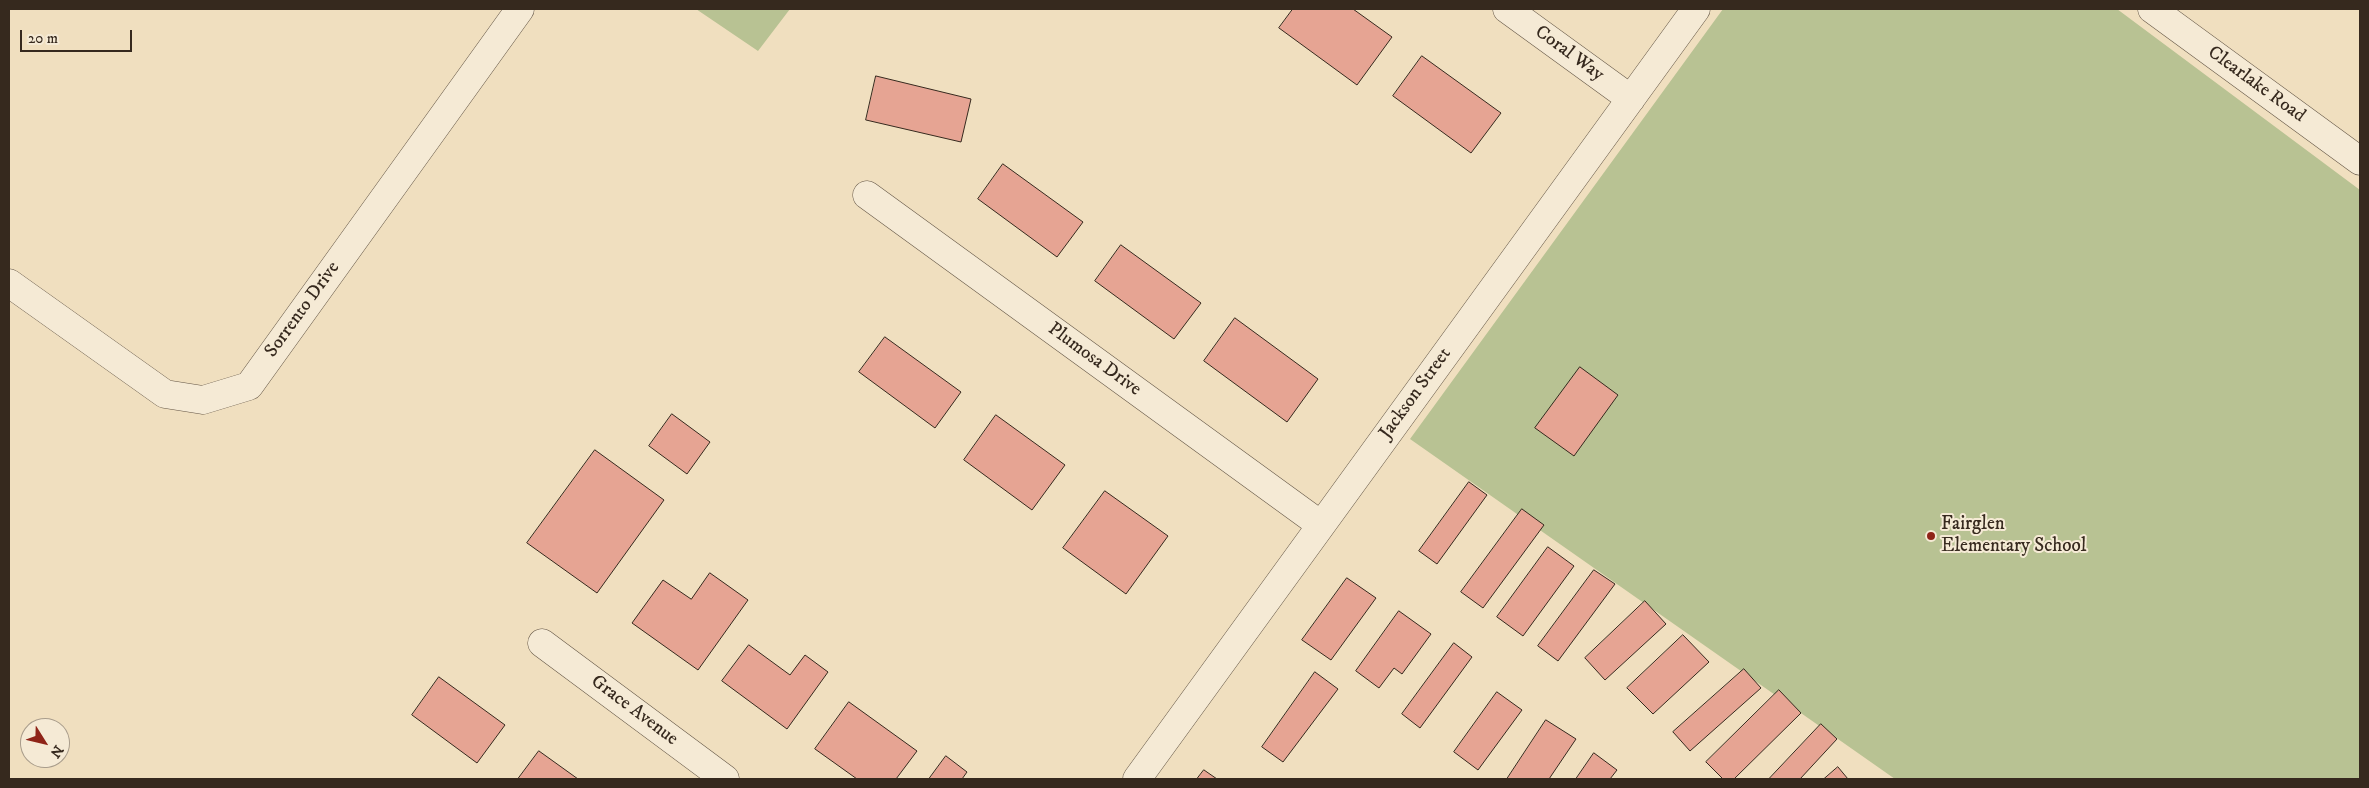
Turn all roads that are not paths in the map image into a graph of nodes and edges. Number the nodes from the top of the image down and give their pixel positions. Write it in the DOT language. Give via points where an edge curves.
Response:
graph roads {
  1 [pos="520,9"];
  2 [pos="1507,9"];
  3 [pos="1696,9"];
  4 [pos="2152,9"];
  5 [pos="1630,99"];
  6 [pos="2360,160"];
  7 [pos="867,195"];
  8 [pos="9,283"];
  9 [pos="1321,525"];
  10 [pos="542,643"];
  11 [pos="725,779"];
  12 [pos="1137,779"];
  1 -- 8 [label="street, Sorrento Drive" via="249,386 203,400 165,394"];
  2 -- 5 [label="street, Coral Way"];
  3 -- 5 [label="street, Jackson Street"];
  4 -- 6 [label="street, Clearlake Road"];
  5 -- 9 [label="street, Jackson Street"];
  7 -- 9 [label="street, Plumosa Drive"];
  9 -- 12 [label="street, Jackson Street"];
  10 -- 11 [label="street, Grace Avenue"];
}
